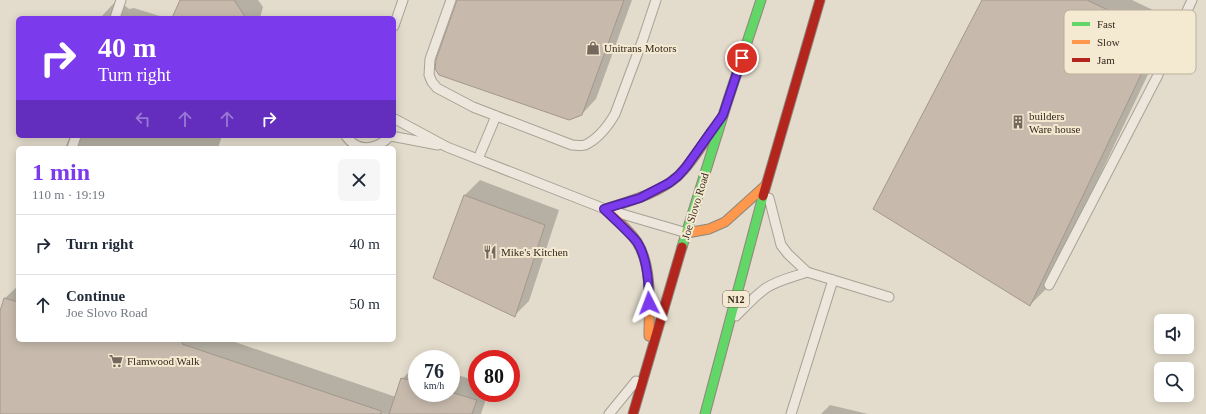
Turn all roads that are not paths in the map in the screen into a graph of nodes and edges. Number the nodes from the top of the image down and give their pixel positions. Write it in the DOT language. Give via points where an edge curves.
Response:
graph roads {
  1 [pos="121,0"];
  2 [pos="403,0"];
  3 [pos="451,0"];
  4 [pos="656,0"];
  5 [pos="762,0"];
  6 [pos="820,0"];
  7 [pos="1192,0"];
  8 [pos="1187,10"];
  9 [pos="116,16"];
  10 [pos="396,20"];
  11 [pos="1158,74"];
  12 [pos="723,115"];
  13 [pos="496,116"];
  14 [pos="396,121"];
  15 [pos="396,137"];
  16 [pos="348,138"];
  17 [pos="388,138"];
  18 [pos="359,146"];
  19 [pos="375,146"];
  20 [pos="447,147"];
  21 [pos="478,159"];
  22 [pos="766,185"];
  23 [pos="604,209"];
  24 [pos="687,233"];
  25 [pos="806,272"];
  26 [pos="833,280"];
  27 [pos="1049,285"];
  28 [pos="889,297"];
  29 [pos="729,324"];
  30 [pos="649,359"];
  31 [pos="646,369"];
  32 [pos="609,414"];
  33 [pos="633,414"];
  34 [pos="706,414"];
  35 [pos="791,414"];
  1 -- 9 [label="lane"];
  2 -- 10 [label="lane"];
  3 -- 13 [label="lane" via="430,59 429,75 437,88"];
  4 -- 13 [label="lane" via="615,114 598,136 584,145 572,145"];
  5 -- 12 [label="highway, Joe Slovo Road"];
  6 -- 22 [label="highway, N12"];
  7 -- 8 [label="lane"];
  11 -- 27 [label="lane"];
  12 -- 23 [label="highway" via="678,176 640,198"];
  12 -- 24 [label="highway, Joe Slovo Road"];
  13 -- 21 [label="lane"];
  14 -- 20 [label="lane"];
  15 -- 20 [label="lane"];
  16 -- 18 [label="lane"];
  17 -- 19 [label="lane"];
  20 -- 21 [label="lane"];
  21 -- 23 [label="lane"];
  22 -- 24 [label="highway" via="725,222"];
  22 -- 25 [label="lane" via="781,245"];
  22 -- 29 [label="highway, N12"];
  23 -- 24 [label="lane"];
  23 -- 30 [label="highway" via="637,242 642,253 649,289"];
  24 -- 30 [label="highway, Joe Slovo Road"];
  25 -- 26 [label="lane"];
  25 -- 29 [label="lane" via="766,288"];
  26 -- 28 [label="lane"];
  26 -- 35 [label="lane"];
  29 -- 34 [label="highway, N12"];
  30 -- 31 [label="highway, Joe Slovo Road"];
  31 -- 32 [label="lane"];
  31 -- 33 [label="highway, Joe Slovo Road"];
}
